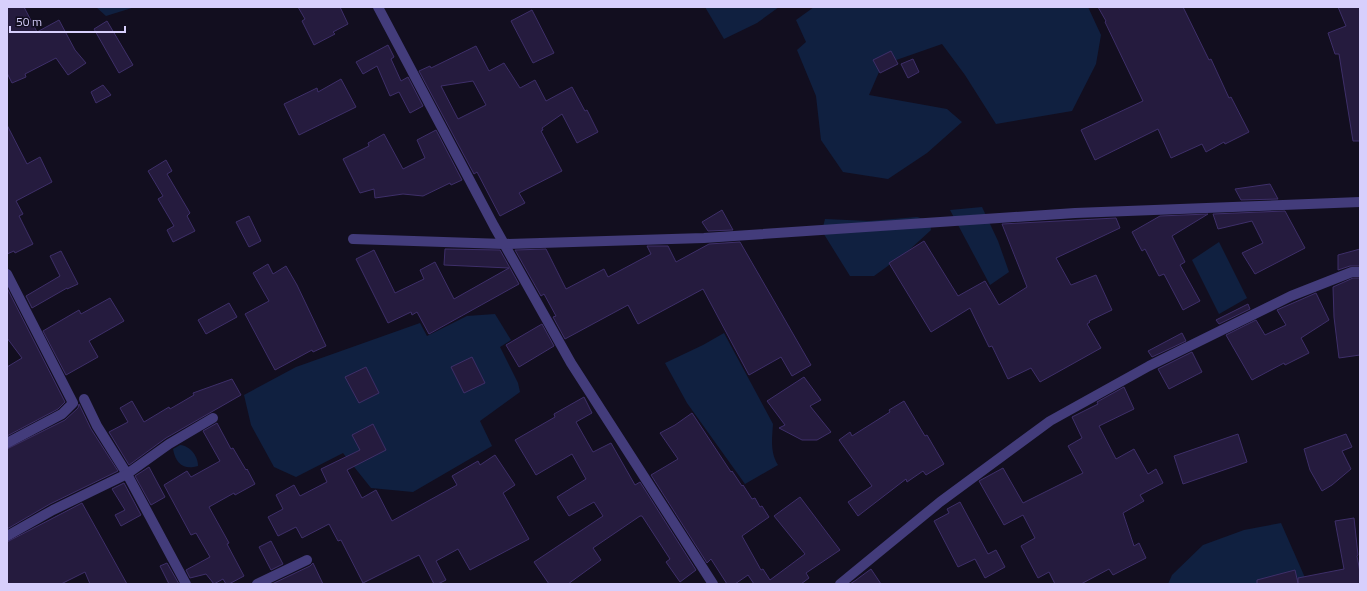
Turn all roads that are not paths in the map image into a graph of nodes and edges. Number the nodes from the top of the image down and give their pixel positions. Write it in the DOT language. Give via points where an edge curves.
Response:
graph roads {
  1 [pos="378,7"];
  2 [pos="1360,202"];
  3 [pos="353,239"];
  4 [pos="504,244"];
  5 [pos="1360,272"];
  6 [pos="7,274"];
  7 [pos="84,399"];
  8 [pos="213,418"];
  9 [pos="7,443"];
  10 [pos="127,474"];
  11 [pos="7,536"];
  12 [pos="307,560"];
  13 [pos="186,584"];
  14 [pos="257,584"];
  15 [pos="713,584"];
  16 [pos="840,584"];
  1 -- 4 [label="street"];
  2 -- 4 [label="street" via="1075,213 704,238"];
  3 -- 4 [label="street"];
  4 -- 15 [label="street" via="571,363"];
  5 -- 16 [label="street" via="1352,272 1291,296 1149,366 1050,421 940,502"];
  6 -- 9 [label="street" via="73,403 62,414"];
  7 -- 10 [label="street" via="97,426"];
  8 -- 10 [label="street" via="169,444"];
  10 -- 11 [label="street"];
  10 -- 13 [label="street"];
  12 -- 14 [label="street"];
}
